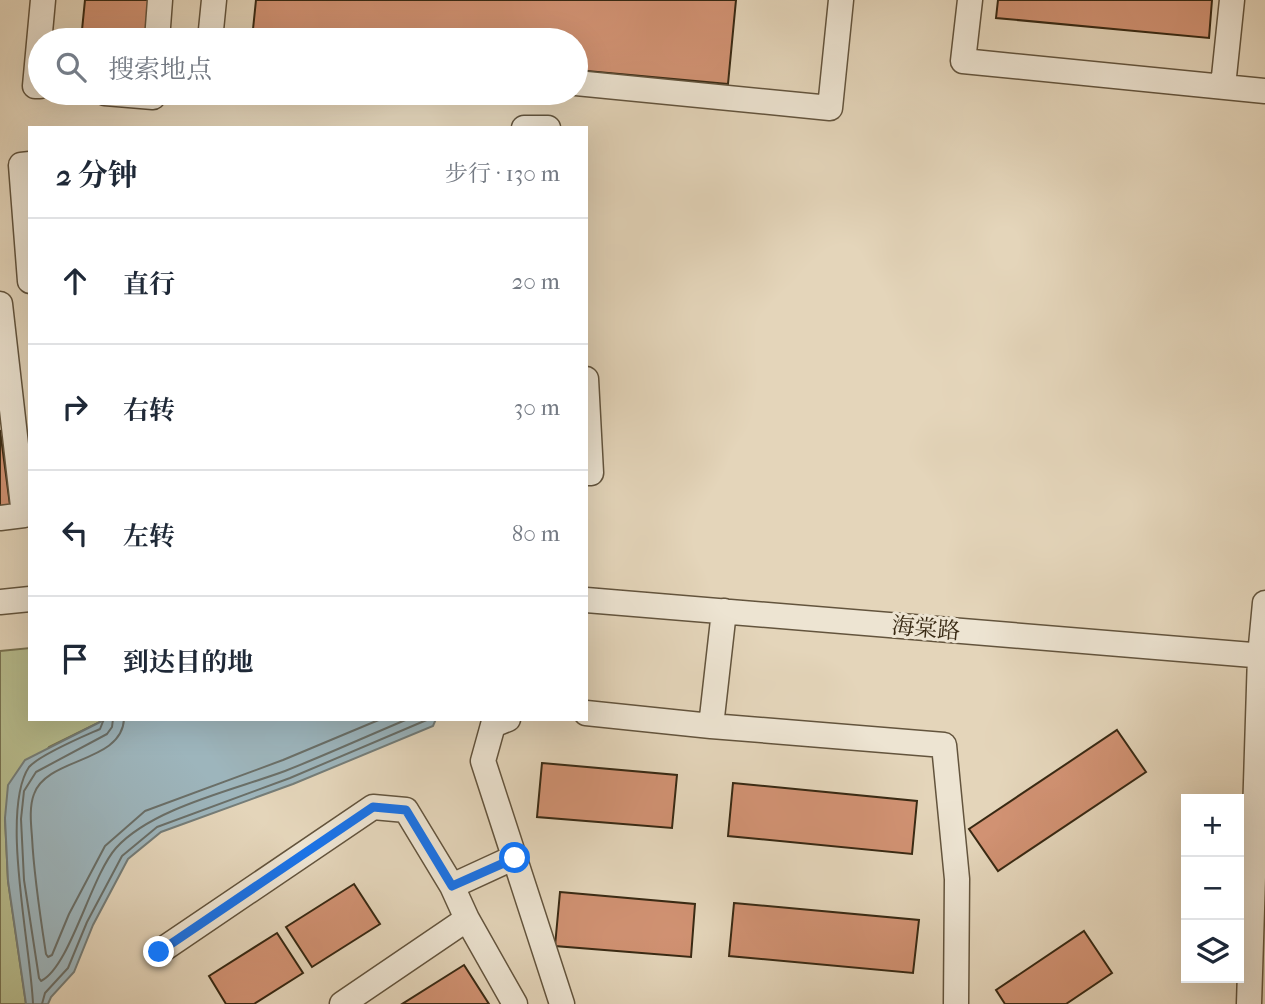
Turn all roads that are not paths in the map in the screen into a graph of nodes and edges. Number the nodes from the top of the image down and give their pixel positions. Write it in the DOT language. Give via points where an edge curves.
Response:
graph roads {
  1 [pos="43,0"];
  2 [pos="160,0"];
  3 [pos="214,0"];
  4 [pos="841,0"];
  5 [pos="970,0"];
  6 [pos="1232,0"];
  7 [pos="40,28"];
  8 [pos="158,28"];
  9 [pos="211,28"];
  10 [pos="588,84"];
  11 [pos="1223,86"];
  12 [pos="1265,91"];
  13 [pos="28,164"];
  14 [pos="28,252"];
  15 [pos="0,304"];
  16 [pos="588,417"];
  17 [pos="588,473"];
  18 [pos="0,518"];
  19 [pos="28,599"];
  20 [pos="588,600"];
  21 [pos="0,602"];
  22 [pos="1265,603"];
  23 [pos="724,611"];
  24 [pos="1262,656"];
  25 [pos="588,713"];
  26 [pos="503,721"];
  27 [pos="711,726"];
  28 [pos="515,858"];
  29 [pos="452,886"];
  30 [pos="467,919"];
  31 [pos="159,952"];
  32 [pos="342,1004"];
  33 [pos="515,1004"];
  34 [pos="562,1004"];
  35 [pos="956,1004"];
  36 [pos="1249,1004"];
  1 -- 7 [label="street"];
  2 -- 8 [label="street"];
  3 -- 9 [label="street"];
  4 -- 10 [label="street" via="830,108"];
  5 -- 11 [label="street" via="963,61"];
  6 -- 11 [label="street"];
  11 -- 12 [label="street"];
  13 -- 14 [label="street" via="22,165"];
  15 -- 18 [label="street" via="24,515"];
  16 -- 17 [label="street"];
  19 -- 21 [label="street"];
  20 -- 23 [label="street, 海棠路"];
  22 -- 24 [label="street"];
  23 -- 24 [label="street, 海棠路"];
  23 -- 27 [label="street"];
  24 -- 36 [label="street"];
  25 -- 27 [label="street"];
  26 -- 28 [label="street" via="493,725 483,761"];
  27 -- 35 [label="street" via="944,745 957,879"];
  28 -- 29 [label="street"];
  28 -- 34 [label="street"];
  29 -- 30 [label="street"];
  29 -- 31 [label="street" via="406,810 373,807"];
  30 -- 32 [label="street"];
  30 -- 33 [label="street"];
}
